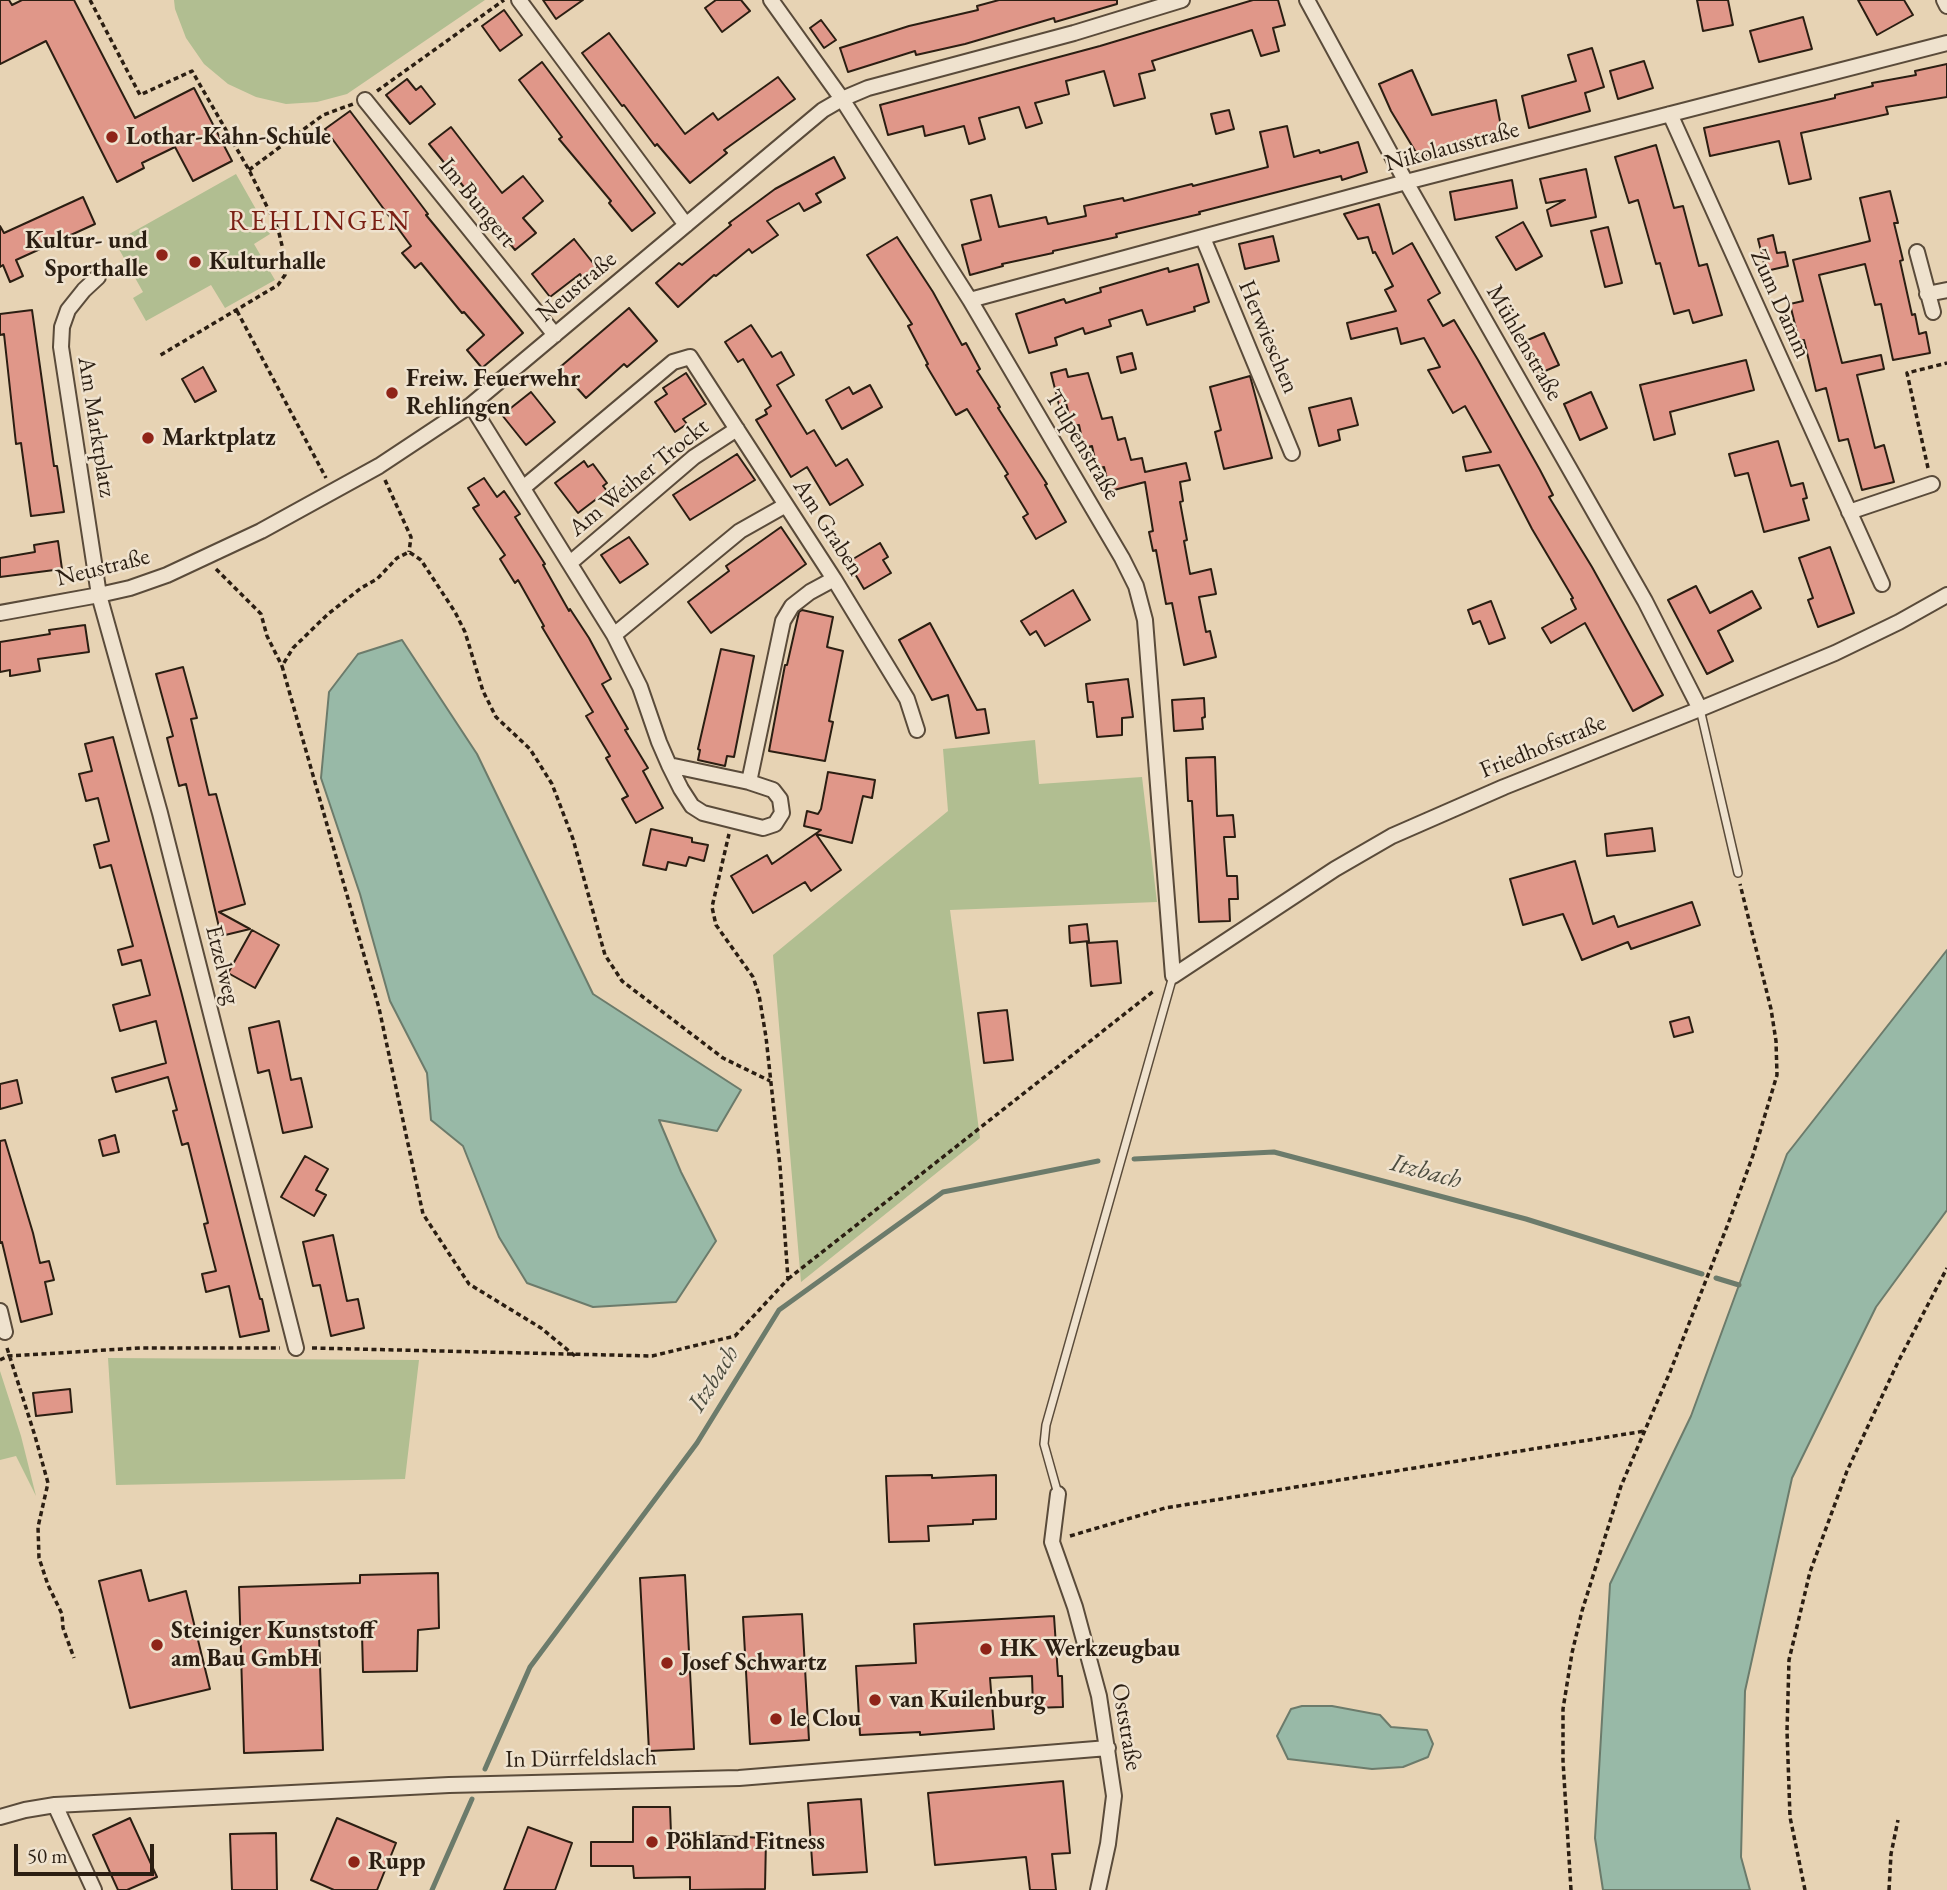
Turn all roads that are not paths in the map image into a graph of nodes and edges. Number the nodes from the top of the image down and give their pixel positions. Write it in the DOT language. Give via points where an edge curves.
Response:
graph roads {
  1 [pos="519,0"];
  2 [pos="772,0"];
  3 [pos="1182,0"];
  4 [pos="1307,0"];
  5 [pos="1944,0"];
  6 [pos="1947,6"];
  7 [pos="1947,43"];
  8 [pos="842,99"];
  9 [pos="365,100"];
  10 [pos="1670,114"];
  11 [pos="1406,182"];
  12 [pos="686,225"];
  13 [pos="1203,238"];
  14 [pos="1917,252"];
  15 [pos="98,277"];
  16 [pos="1947,290"];
  17 [pos="1927,294"];
  18 [pos="970,300"];
  19 [pos="1933,312"];
  20 [pos="555,335"];
  21 [pos="471,405"];
  22 [pos="737,429"];
  23 [pos="1292,453"];
  24 [pos="1932,484"];
  25 [pos="523,488"];
  26 [pos="786,505"];
  27 [pos="1849,512"];
  28 [pos="570,563"];
  29 [pos="834,579"];
  30 [pos="1882,584"];
  31 [pos="99,595"];
  32 [pos="1947,595"];
  33 [pos="0,613"];
  34 [pos="614,635"];
  35 [pos="1700,709"];
  36 [pos="917,730"];
  37 [pos="670,765"];
  38 [pos="749,782"];
  39 [pos="1738,873"];
  40 [pos="1173,976"];
  41 [pos="0,1311"];
  42 [pos="5,1332"];
  43 [pos="296,1348"];
  44 [pos="1058,1494"];
  45 [pos="1108,1748"];
  46 [pos="55,1805"];
  47 [pos="0,1817"];
  48 [pos="94,1890"];
  49 [pos="1098,1890"];
  1 -- 12 [label="street"];
  2 -- 8 [label="street, Tulpenstraße"];
  3 -- 8 [label="street, Neustraße"];
  4 -- 11 [label="street, Mühlenstraße"];
  5 -- 6 [label="street"];
  7 -- 10 [label="street, Nikolausstraße"];
  8 -- 12 [label="street, Neustraße"];
  8 -- 18 [label="street, Tulpenstraße"];
  9 -- 20 [label="street, Im Bungert"];
  10 -- 11 [label="street, Nikolausstraße"];
  10 -- 27 [label="street, Zum Damm"];
  11 -- 13 [label="street, Nikolausstraße"];
  11 -- 35 [label="street, Mühlenstraße" via="1645,601"];
  12 -- 20 [label="street, Neustraße"];
  13 -- 18 [label="street, Nikolausstraße"];
  13 -- 23 [label="street, Herwieschen"];
  14 -- 17 [label="street"];
  15 -- 31 [label="street, Am Marktplatz" via="68,310 61,347"];
  16 -- 17 [label="street"];
  17 -- 19 [label="street"];
  18 -- 40 [label="street, Tulpenstraße" via="1136,586 1145,620"];
  20 -- 21 [label="street, Neustraße"];
  21 -- 25 [label="street, Am Weiher Trockt"];
  21 -- 31 [label="street, Neustraße" via="379,466 209,557 143,584"];
  22 -- 25 [label="street, Am Graben" via="690,357 673,362"];
  22 -- 26 [label="street, Am Graben"];
  22 -- 28 [label="street, Am Weiher Trockt" via="694,457"];
  24 -- 27 [label="street"];
  25 -- 28 [label="street, Am Weiher Trockt"];
  26 -- 29 [label="street, Am Graben"];
  26 -- 34 [label="street" via="740,531"];
  27 -- 30 [label="street, Zum Damm"];
  28 -- 34 [label="street, Am Weiher Trockt"];
  29 -- 36 [label="street, Am Graben" via="907,699"];
  29 -- 38 [label="street" via="792,606 783,621"];
  31 -- 33 [label="street, Neustraße"];
  31 -- 43 [label="street, Etzelweg"];
  32 -- 35 [label="street, Friedhofstraße" via="1856,643"];
  34 -- 37 [label="street, Am Weiher Trockt"];
  35 -- 39 [label="lane"];
  35 -- 40 [label="street, Friedhofstraße" via="1392,836"];
  37 -- 38 [label="street, Am Weiher Trockt"];
  37 -- 38 [label="street, Am Weiher Trockt" via="692,806 703,813 763,828 775,824 782,813 780,799 773,790"];
  40 -- 44 [label="lane" via="1046,1424 1044,1444"];
  41 -- 42 [label="street"];
  44 -- 45 [label="street, Oststraße" via="1052,1542 1096,1683"];
  45 -- 46 [label="street, In Dürrfeldslach" via="739,1778 449,1785"];
  45 -- 49 [label="street, Oststraße" via="1115,1796"];
  46 -- 47 [label="street, In Dürrfeldslach"];
  46 -- 48 [label="street"];
}
